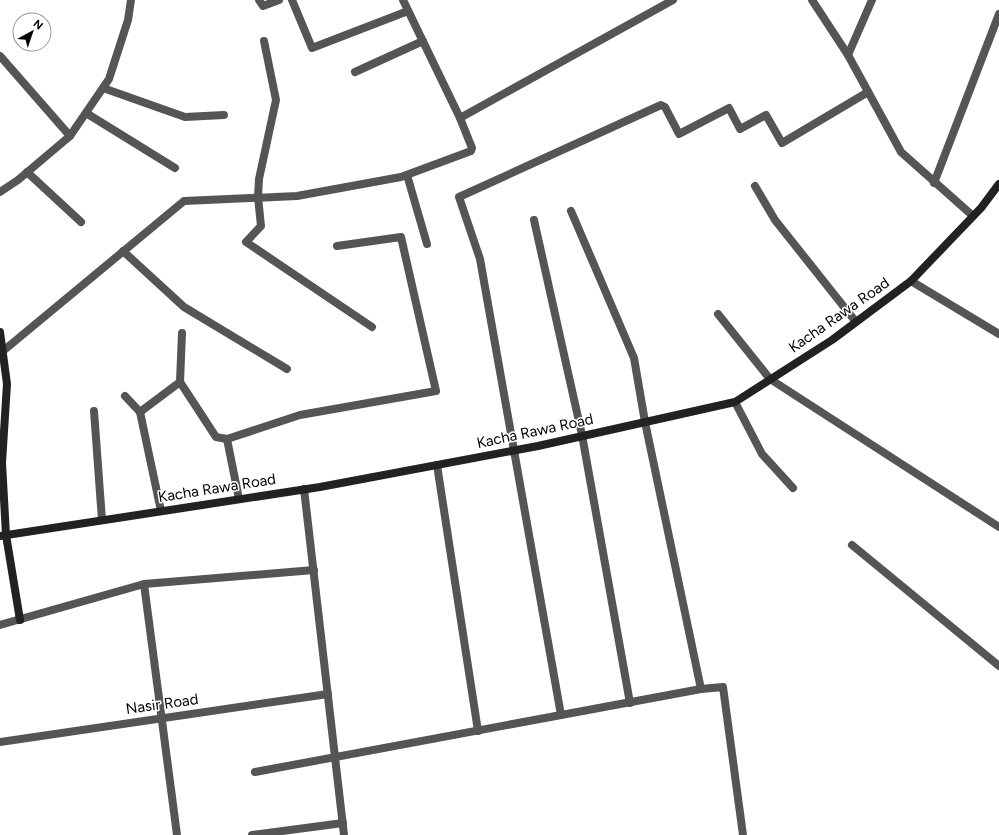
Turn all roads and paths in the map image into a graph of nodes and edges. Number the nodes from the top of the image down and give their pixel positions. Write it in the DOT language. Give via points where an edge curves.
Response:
graph roads {
  1 [pos="131,0"];
  2 [pos="259,0"];
  3 [pos="279,0"];
  4 [pos="292,0"];
  5 [pos="403,0"];
  6 [pos="673,0"];
  7 [pos="812,0"];
  8 [pos="872,0"];
  9 [pos="408,11"];
  10 [pos="999,14"];
  11 [pos="264,41"];
  12 [pos="423,41"];
  13 [pos="848,55"];
  14 [pos="0,56"];
  15 [pos="355,72"];
  16 [pos="103,88"];
  17 [pos="868,92"];
  18 [pos="86,113"];
  19 [pos="224,115"];
  20 [pos="460,118"];
  21 [pos="70,136"];
  22 [pos="175,168"];
  23 [pos="27,172"];
  24 [pos="407,175"];
  25 [pos="934,182"];
  26 [pos="999,184"];
  27 [pos="755,186"];
  28 [pos="0,192"];
  29 [pos="258,197"];
  30 [pos="571,211"];
  31 [pos="973,216"];
  32 [pos="534,220"];
  33 [pos="81,222"];
  34 [pos="427,244"];
  35 [pos="337,246"];
  36 [pos="123,251"];
  37 [pos="911,281"];
  38 [pos="718,314"];
  39 [pos="856,322"];
  40 [pos="372,327"];
  41 [pos="0,332"];
  42 [pos="182,333"];
  43 [pos="999,334"];
  44 [pos="3,351"];
  45 [pos="287,369"];
  46 [pos="770,379"];
  47 [pos="180,382"];
  48 [pos="124,396"];
  49 [pos="735,402"];
  50 [pos="94,411"];
  51 [pos="140,412"];
  52 [pos="645,422"];
  53 [pos="582,436"];
  54 [pos="227,439"];
  55 [pos="513,451"];
  56 [pos="436,465"];
  57 [pos="793,488"];
  58 [pos="304,489"];
  59 [pos="239,499"];
  60 [pos="161,511"];
  61 [pos="102,520"];
  62 [pos="999,527"];
  63 [pos="3,535"];
  64 [pos="852,545"];
  65 [pos="314,570"];
  66 [pos="144,584"];
  67 [pos="20,620"];
  68 [pos="0,625"];
  69 [pos="999,666"];
  70 [pos="701,690"];
  71 [pos="328,694"];
  72 [pos="630,703"];
  73 [pos="561,716"];
  74 [pos="162,718"];
  75 [pos="478,731"];
  76 [pos="0,742"];
  77 [pos="335,757"];
  78 [pos="255,772"];
  79 [pos="343,823"];
  80 [pos="178,835"];
  81 [pos="252,835"];
  82 [pos="344,835"];
  83 [pos="743,835"];
  1 -- 16 [label="street" via="128,20 109,80"];
  2 -- 3 [label="street" via="263,6"];
  4 -- 9 [label="street" via="312,48"];
  5 -- 9 [label="street"];
  6 -- 20 [label="street"];
  7 -- 13 [label="street"];
  8 -- 13 [label="street"];
  9 -- 12 [label="street"];
  10 -- 25 [label="street"];
  11 -- 29 [label="street" via="276,100 259,179"];
  12 -- 15 [label="street"];
  12 -- 20 [label="street"];
  13 -- 17 [label="street"];
  14 -- 21 [label="street"];
  16 -- 18 [label="street"];
  16 -- 19 [label="street" via="185,116"];
  17 -- 25 [label="street" via="901,152"];
  17 -- 55 [label="street" via="782,143 766,115 740,129 729,108 679,134 665,107 661,105 460,196 480,259"];
  18 -- 21 [label="street"];
  18 -- 22 [label="street"];
  20 -- 24 [label="street" via="471,151"];
  21 -- 23 [label="street"];
  23 -- 28 [label="street"];
  23 -- 33 [label="street"];
  24 -- 29 [label="street" via="297,196"];
  24 -- 34 [label="street"];
  25 -- 31 [label="street"];
  26 -- 31 [label="street, Kacha Rawa Road"];
  27 -- 39 [label="street" via="775,220"];
  29 -- 36 [label="street" via="184,201"];
  29 -- 40 [label="street" via="261,226 246,242"];
  30 -- 52 [label="street" via="634,358"];
  31 -- 37 [label="street, Kacha Rawa Road"];
  32 -- 53 [label="street"];
  35 -- 54 [label="street" via="402,237 436,391 300,414"];
  36 -- 44 [label="street"];
  36 -- 45 [label="street" via="184,307"];
  37 -- 39 [label="street, Kacha Rawa Road"];
  37 -- 43 [label="street"];
  38 -- 46 [label="street"];
  39 -- 46 [label="street, Kacha Rawa Road"];
  41 -- 44 [label="street"];
  42 -- 47 [label="street"];
  44 -- 63 [label="street" via="7,384 2,463"];
  46 -- 49 [label="street, Kacha Rawa Road"];
  46 -- 62 [label="street"];
  47 -- 51 [label="street"];
  47 -- 54 [label="street" via="216,437"];
  48 -- 51 [label="street"];
  49 -- 52 [label="street, Kacha Rawa Road"];
  49 -- 57 [label="street" via="762,454"];
  50 -- 61 [label="street"];
  51 -- 60 [label="street"];
  52 -- 53 [label="street, Kacha Rawa Road"];
  52 -- 70 [label="street"];
  53 -- 55 [label="street, Kacha Rawa Road"];
  53 -- 72 [label="street"];
  54 -- 59 [label="street"];
  55 -- 56 [label="street, Kacha Rawa Road"];
  55 -- 73 [label="street"];
  56 -- 58 [label="street, Kacha Rawa Road"];
  56 -- 75 [label="street"];
  58 -- 59 [label="street, Kacha Rawa Road"];
  58 -- 65 [label="street"];
  59 -- 60 [label="street, Kacha Rawa Road"];
  60 -- 61 [label="street, Kacha Rawa Road"];
  61 -- 63 [label="street, Kacha Rawa Road"];
  63 -- 67 [label="street"];
  64 -- 69 [label="street"];
  65 -- 66 [label="street"];
  65 -- 71 [label="street"];
  66 -- 67 [label="street"];
  66 -- 74 [label="street"];
  67 -- 68 [label="street"];
  70 -- 72 [label="street"];
  70 -- 83 [label="street" via="723,688"];
  71 -- 74 [label="street, Nasir Road"];
  71 -- 77 [label="street"];
  72 -- 73 [label="street"];
  73 -- 75 [label="street"];
  74 -- 76 [label="street, Nasir Road"];
  74 -- 80 [label="street"];
  75 -- 77 [label="street"];
  77 -- 78 [label="street"];
  77 -- 79 [label="street"];
  79 -- 81 [label="street"];
  79 -- 82 [label="street"];
}
